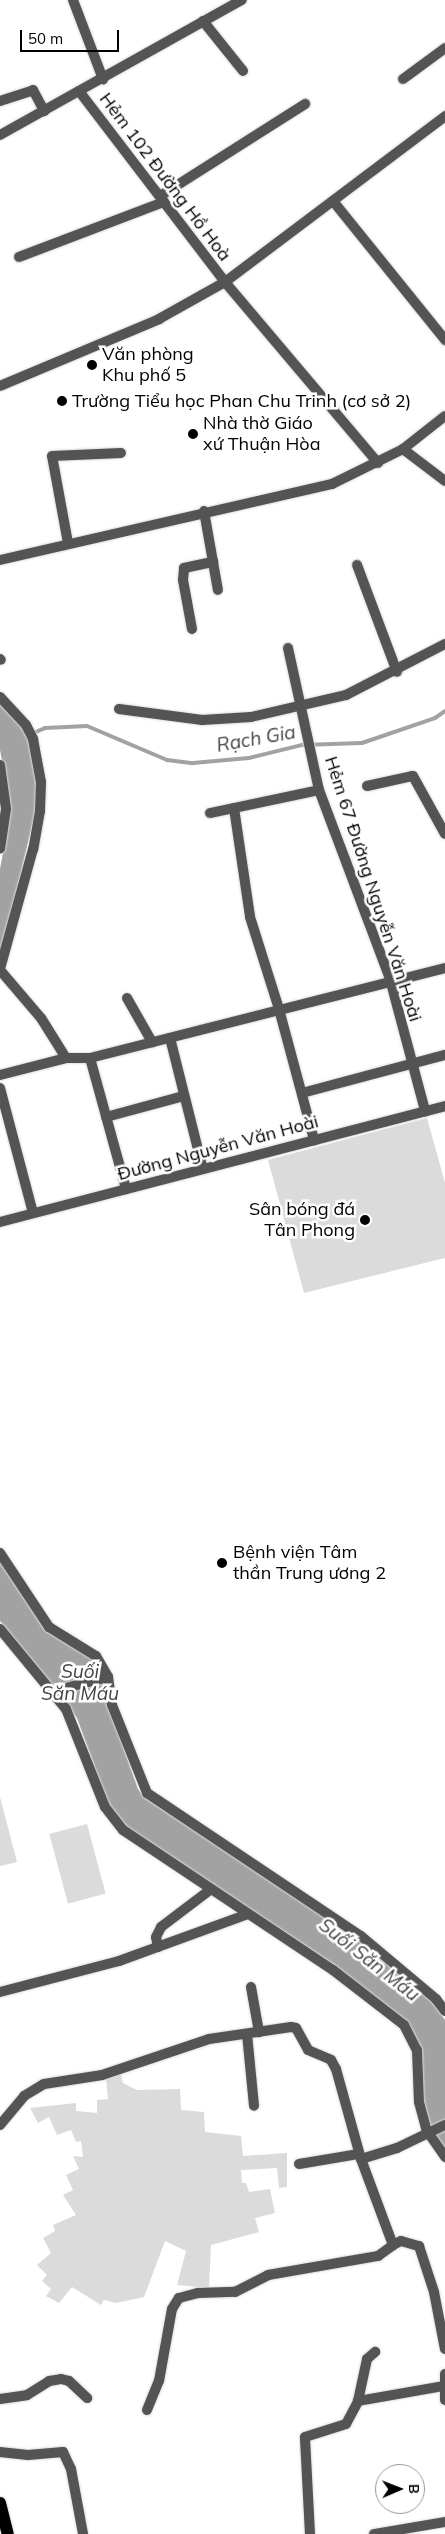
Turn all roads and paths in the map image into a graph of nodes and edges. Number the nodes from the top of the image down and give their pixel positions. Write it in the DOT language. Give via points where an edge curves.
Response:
graph roads {
  1 [pos="72,0"];
  2 [pos="242,0"];
  3 [pos="203,22"];
  4 [pos="445,48"];
  5 [pos="243,71"];
  6 [pos="103,79"];
  7 [pos="403,79"];
  8 [pos="79,91"];
  9 [pos="0,101"];
  10 [pos="305,104"];
  11 [pos="44,111"];
  12 [pos="445,116"];
  13 [pos="0,135"];
  14 [pos="162,199"];
  15 [pos="333,201"];
  16 [pos="19,257"];
  17 [pos="225,282"];
  18 [pos="445,340"];
  19 [pos="0,386"];
  20 [pos="445,416"];
  21 [pos="403,449"];
  22 [pos="121,453"];
  23 [pos="378,463"];
  24 [pos="445,481"];
  25 [pos="204,510"];
  26 [pos="68,543"];
  27 [pos="0,560"];
  28 [pos="213,562"];
  29 [pos="357,564"];
  30 [pos="218,590"];
  31 [pos="192,630"];
  32 [pos="445,644"];
  33 [pos="288,648"];
  34 [pos="397,672"];
  35 [pos="0,697"];
  36 [pos="301,706"];
  37 [pos="119,709"];
  38 [pos="0,765"];
  39 [pos="367,786"];
  40 [pos="319,790"];
  41 [pos="234,808"];
  42 [pos="210,813"];
  43 [pos="445,834"];
  44 [pos="0,849"];
  45 [pos="445,968"];
  46 [pos="0,970"];
  47 [pos="390,982"];
  48 [pos="127,998"];
  49 [pos="279,1009"];
  50 [pos="170,1038"];
  51 [pos="152,1042"];
  52 [pos="445,1055"];
  53 [pos="66,1058"];
  54 [pos="90,1058"];
  55 [pos="412,1064"];
  56 [pos="0,1075"];
  57 [pos="0,1088"];
  58 [pos="302,1094"];
  59 [pos="184,1096"];
  60 [pos="445,1106"];
  61 [pos="425,1111"];
  62 [pos="3,1113"];
  63 [pos="106,1117"];
  64 [pos="314,1140"];
  65 [pos="203,1169"];
  66 [pos="126,1189"];
  67 [pos="33,1213"];
  68 [pos="0,1222"];
  69 [pos="0,1553"];
  70 [pos="0,1629"];
  71 [pos="108,1677"];
  72 [pos="50,1692"];
  73 [pos="211,1889"];
  74 [pos="248,1914"];
  75 [pos="158,1947"];
  76 [pos="251,1987"];
  77 [pos="0,1992"];
  78 [pos="445,2011"];
  79 [pos="259,2032"];
  80 [pos="247,2034"];
  81 [pos="254,2106"];
  82 [pos="0,2125"];
  83 [pos="445,2125"];
  84 [pos="429,2134"];
  85 [pos="360,2156"];
  86 [pos="445,2157"];
  87 [pos="299,2164"];
  88 [pos="393,2245"];
  89 [pos="445,2349"];
  90 [pos="374,2352"];
  91 [pos="445,2374"];
  92 [pos="444,2386"];
  93 [pos="88,2398"];
  94 [pos="0,2399"];
  95 [pos="445,2400"];
  96 [pos="358,2401"];
  97 [pos="147,2410"];
  98 [pos="0,2452"];
  99 [pos="0,2503"];
  100 [pos="445,2522"];
  101 [pos="8,2534"];
  102 [pos="83,2534"];
  103 [pos="310,2534"];
  104 [pos="374,2534"];
  1 -- 6 [label="street"];
  2 -- 3 [label="street"];
  3 -- 5 [label="street"];
  3 -- 6 [label="street"];
  4 -- 7 [label="street"];
  6 -- 8 [label="street"];
  8 -- 11 [label="street"];
  8 -- 14 [label="street, Hẻm 102 Đường Hồ Hoà"];
  9 -- 11 [label="street" via="33,90"];
  10 -- 14 [label="street"];
  11 -- 13 [label="street"];
  12 -- 15 [label="street"];
  14 -- 16 [label="street"];
  14 -- 17 [label="street, Hẻm 102 Đường Hồ Hoà"];
  15 -- 17 [label="street"];
  15 -- 18 [label="street"];
  17 -- 19 [label="street" via="159,318"];
  17 -- 23 [label="street, Hẻm 102 Đường Hồ Hoà"];
  20 -- 21 [label="street"];
  21 -- 23 [label="street"];
  21 -- 24 [label="street"];
  22 -- 26 [label="street" via="52,456"];
  23 -- 25 [label="street" via="316,488"];
  25 -- 26 [label="street"];
  25 -- 28 [label="street"];
  26 -- 27 [label="street"];
  28 -- 30 [label="street"];
  28 -- 31 [label="street" via="184,568 183,580"];
  29 -- 34 [label="street"];
  32 -- 34 [label="street"];
  33 -- 36 [label="street, Hẻm 67 Đường Nguyễn Văn Hoài"];
  34 -- 36 [label="street" via="346,696"];
  35 -- 46 [label="street" via="26,725 34,739 41,782 40,811"];
  36 -- 37 [label="street" via="220,720"];
  36 -- 40 [label="street, Hẻm 67 Đường Nguyễn Văn Hoài"];
  38 -- 44 [label="street" via="6,809"];
  39 -- 43 [label="street" via="413,776"];
  40 -- 41 [label="street"];
  40 -- 47 [label="street, Hẻm 67 Đường Nguyễn Văn Hoài"];
  41 -- 42 [label="street"];
  41 -- 49 [label="street" via="250,917"];
  45 -- 47 [label="street"];
  46 -- 53 [label="street" via="41,1018"];
  47 -- 49 [label="street"];
  47 -- 55 [label="street, Hẻm 67 Đường Nguyễn Văn Hoài"];
  48 -- 51 [label="street"];
  49 -- 50 [label="street"];
  49 -- 58 [label="street"];
  50 -- 51 [label="street"];
  50 -- 59 [label="street"];
  51 -- 54 [label="street"];
  52 -- 55 [label="street"];
  53 -- 54 [label="street"];
  53 -- 56 [label="street"];
  54 -- 63 [label="street"];
  55 -- 58 [label="street"];
  55 -- 61 [label="street, Hẻm 67 Đường Nguyễn Văn Hoài"];
  57 -- 62 [label="street"];
  58 -- 64 [label="street"];
  59 -- 63 [label="street"];
  59 -- 65 [label="street"];
  60 -- 61 [label="street, Đường Nguyễn Văn Hoài"];
  61 -- 64 [label="street, Đường Nguyễn Văn Hoài"];
  62 -- 67 [label="street"];
  63 -- 66 [label="street"];
  64 -- 65 [label="street, Đường Nguyễn Văn Hoài"];
  65 -- 66 [label="street, Đường Nguyễn Văn Hoài"];
  66 -- 67 [label="street, Đường Nguyễn Văn Hoài"];
  67 -- 68 [label="street, Đường Nguyễn Văn Hoài"];
  69 -- 71 [label="street" via="49,1627 96,1656"];
  70 -- 72 [label="street"];
  71 -- 72 [label="street"];
  71 -- 78 [label="street" via="112,1706 147,1793 361,1936 436,1999"];
  72 -- 73 [label="street" via="73,1721 112,1819 123,1830"];
  73 -- 74 [label="street"];
  73 -- 75 [label="street" via="161,1927 156,1937"];
  74 -- 75 [label="street"];
  74 -- 84 [label="street" via="333,1970 404,2025 417,2050 419,2102"];
  75 -- 77 [label="street" via="119,1961"];
  76 -- 79 [label="street"];
  79 -- 80 [label="street"];
  79 -- 85 [label="street" via="296,2028 308,2050 330,2060 336,2069"];
  80 -- 81 [label="street"];
  80 -- 82 [label="street" via="209,2039 102,2075 59,2080 33,2089"];
  83 -- 84 [label="street"];
  84 -- 85 [label="street"];
  84 -- 86 [label="street"];
  85 -- 87 [label="street"];
  85 -- 88 [label="street"];
  88 -- 89 [label="street" via="401,2241 418,2246 434,2292"];
  88 -- 97 [label="street" via="378,2256 268,2275 235,2292 198,2292 179,2298 172,2309 159,2381"];
  90 -- 96 [label="street" via="367,2359"];
  91 -- 92 [label="street"];
  92 -- 95 [label="street"];
  92 -- 96 [label="street"];
  93 -- 94 [label="street" via="69,2381 62,2379 49,2381 27,2395"];
  96 -- 103 [label="street" via="346,2424 305,2437"];
  98 -- 102 [label="street" via="28,2455 62,2452 71,2469"];
  99 -- 101 [label="main road"];
  100 -- 104 [label="street"];
}
